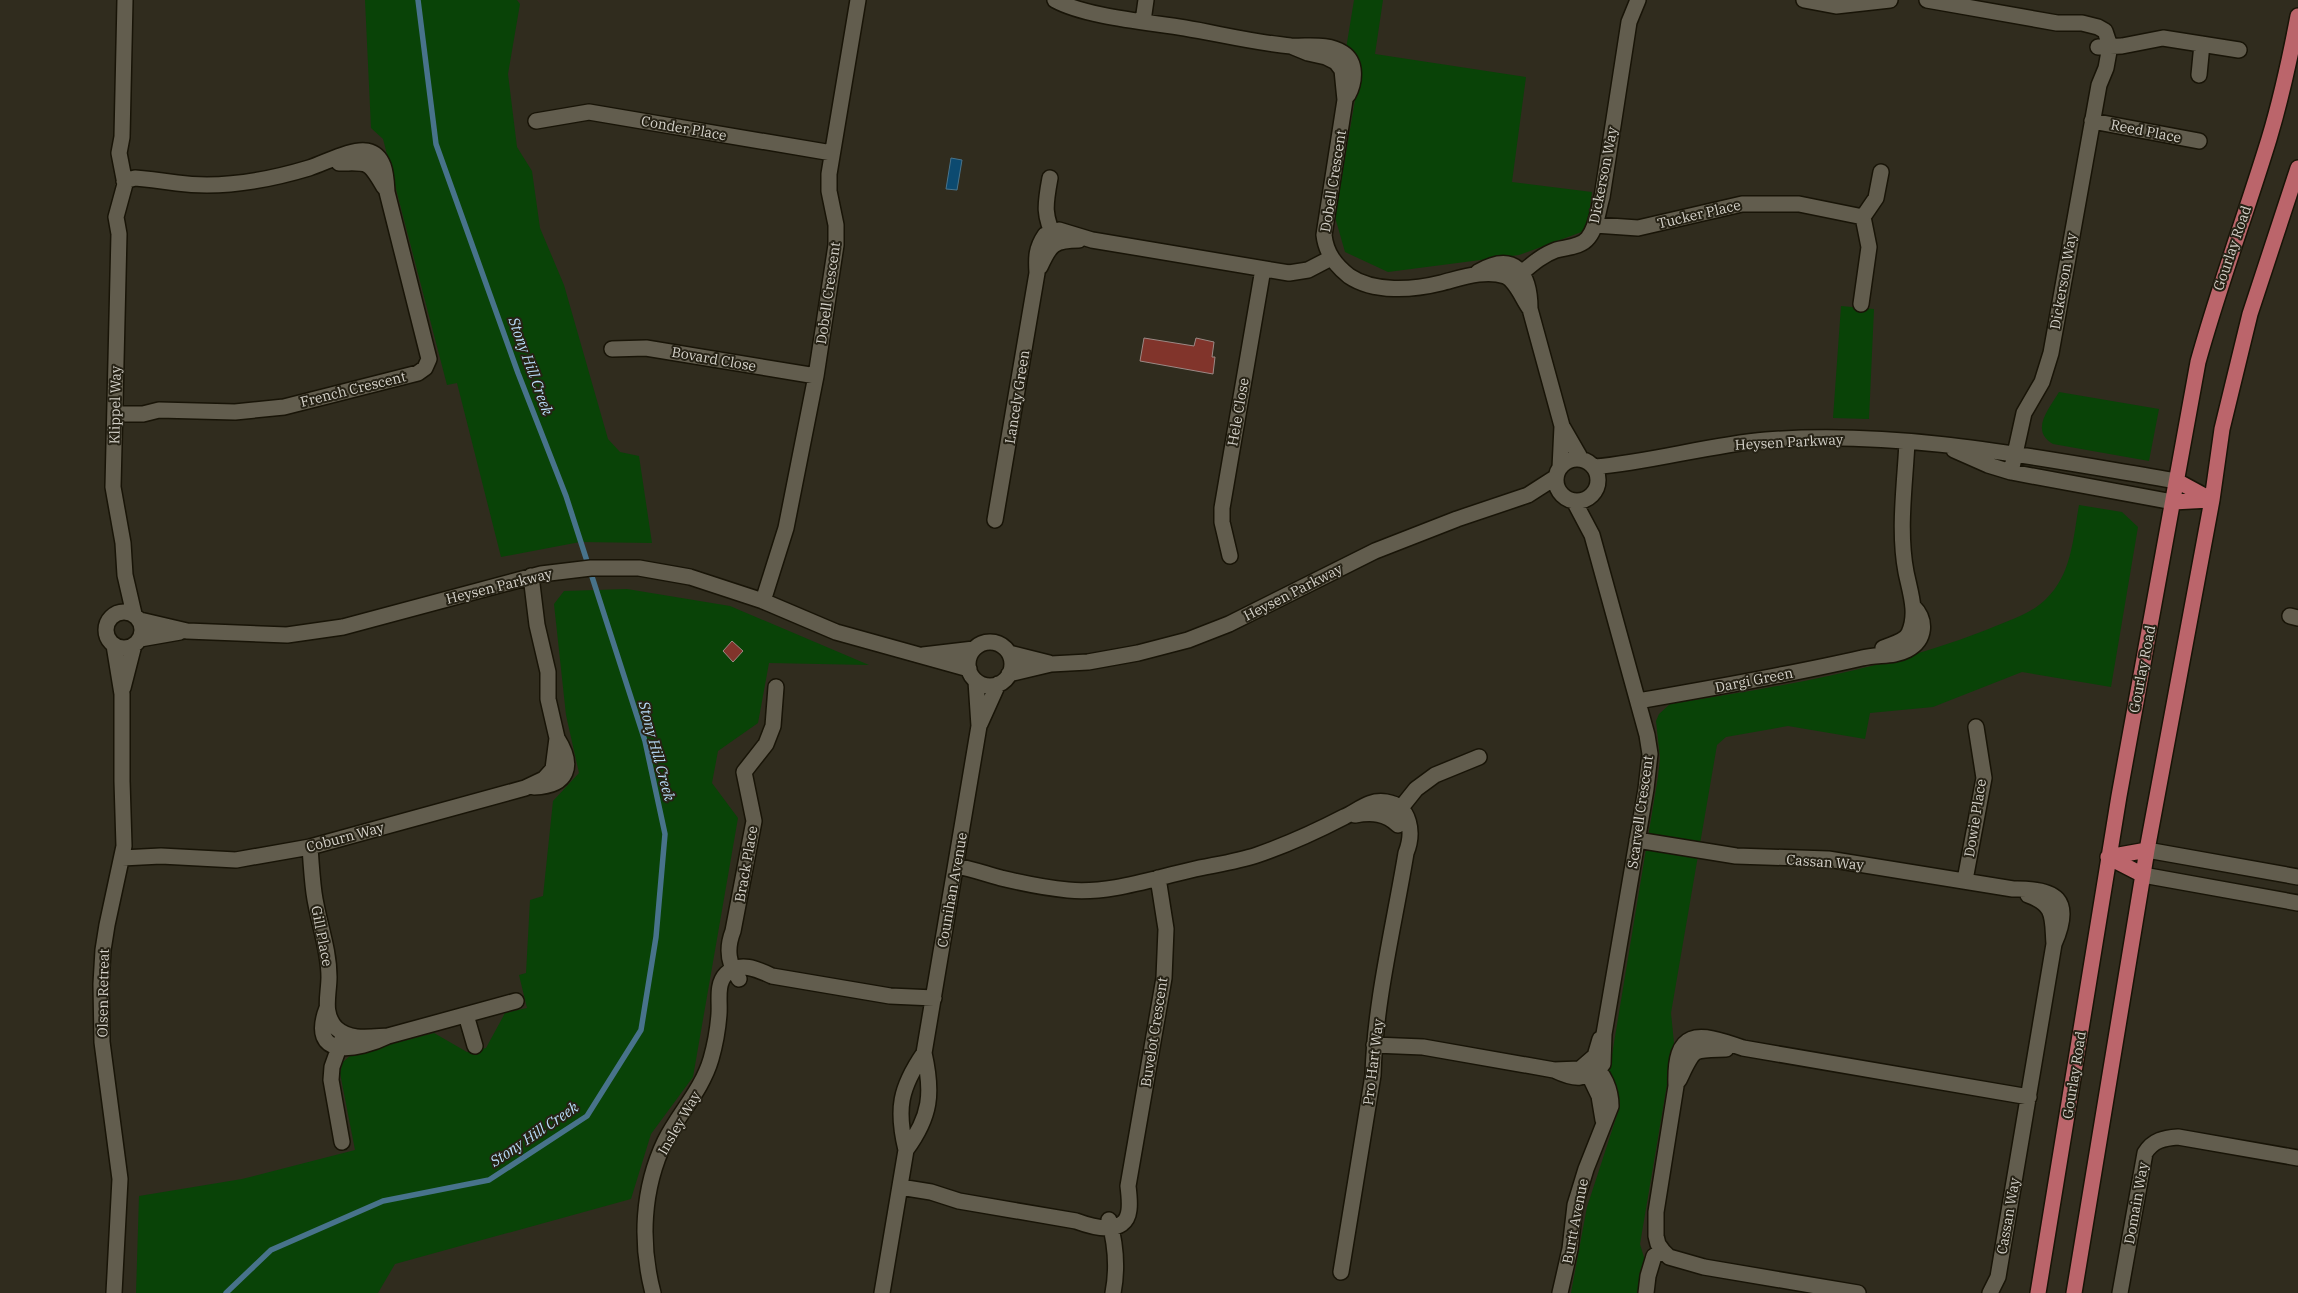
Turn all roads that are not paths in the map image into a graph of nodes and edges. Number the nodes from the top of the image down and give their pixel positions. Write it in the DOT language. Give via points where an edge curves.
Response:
graph roads {
  1 [pos="125,0"];
  2 [pos="858,0"];
  3 [pos="1055,0"];
  4 [pos="1146,0"];
  5 [pos="1627,0"];
  6 [pos="1638,0"];
  7 [pos="1804,0"];
  8 [pos="1890,0"];
  9 [pos="1927,0"];
  10 [pos="2298,16"];
  11 [pos="1143,21"];
  12 [pos="1629,22"];
  13 [pos="2202,44"];
  14 [pos="2104,46"];
  15 [pos="2239,50"];
  16 [pos="2199,74"];
  17 [pos="536,121"];
  18 [pos="2092,121"];
  19 [pos="2199,141"];
  20 [pos="832,153"];
  21 [pos="2298,168"];
  22 [pos="1881,172"];
  23 [pos="1050,178"];
  24 [pos="132,182"];
  25 [pos="1863,217"];
  26 [pos="1595,225"];
  27 [pos="1054,237"];
  28 [pos="1331,258"];
  29 [pos="1263,268"];
  30 [pos="1517,277"];
  31 [pos="1861,304"];
  32 [pos="612,349"];
  33 [pos="816,376"];
  34 [pos="115,410"];
  35 [pos="1562,426"];
  36 [pos="1907,442"];
  37 [pos="1944,446"];
  38 [pos="2015,454"];
  39 [pos="1587,463"];
  40 [pos="1634,463"];
  41 [pos="1558,472"];
  42 [pos="2011,472"];
  43 [pos="2177,481"];
  44 [pos="1595,488"];
  45 [pos="1528,495"];
  46 [pos="1568,497"];
  47 [pos="2212,500"];
  48 [pos="2173,502"];
  49 [pos="995,520"];
  50 [pos="1592,535"];
  51 [pos="1230,556"];
  52 [pos="125,575"];
  53 [pos="524,578"];
  54 [pos="758,600"];
  55 [pos="115,613"];
  56 [pos="137,617"];
  57 [pos="187,631"];
  58 [pos="137,642"];
  59 [pos="114,645"];
  60 [pos="974,649"];
  61 [pos="1009,653"];
  62 [pos="922,656"];
  63 [pos="1051,664"];
  64 [pos="972,675"];
  65 [pos="1004,679"];
  66 [pos="776,687"];
  67 [pos="122,694"];
  68 [pos="1638,701"];
  69 [pos="979,726"];
  70 [pos="1976,727"];
  71 [pos="1479,757"];
  72 [pos="1396,813"];
  73 [pos="1637,840"];
  74 [pos="310,847"];
  75 [pos="295,850"];
  76 [pos="2147,850"];
  77 [pos="123,852"];
  78 [pos="2108,857"];
  79 [pos="956,871"];
  80 [pos="2143,875"];
  81 [pos="2298,877"];
  82 [pos="1158,878"];
  83 [pos="1965,880"];
  84 [pos="314,894"];
  85 [pos="2298,903"];
  86 [pos="737,972"];
  87 [pos="516,1002"];
  88 [pos="933,1003"];
  89 [pos="466,1015"];
  90 [pos="1375,1040"];
  91 [pos="341,1041"];
  92 [pos="475,1046"];
  93 [pos="924,1054"];
  94 [pos="1592,1069"];
  95 [pos="2029,1097"];
  96 [pos="342,1142"];
  97 [pos="906,1150"];
  98 [pos="2298,1158"];
  99 [pos="900,1192"];
  100 [pos="1110,1223"];
  101 [pos="1660,1256"];
  102 [pos="1341,1272"];
  103 [pos="1998,1277"];
  104 [pos="114,1293"];
  105 [pos="653,1293"];
  106 [pos="882,1293"];
  107 [pos="1113,1293"];
  108 [pos="1560,1293"];
  109 [pos="1646,1293"];
  110 [pos="1858,1293"];
  111 [pos="1990,1293"];
  112 [pos="2000,1293"];
  113 [pos="2038,1293"];
  114 [pos="2074,1293"];
  115 [pos="2120,1293"];
  1 -- 24 [label="street" via="122,137 134,168"];
  2 -- 20 [label="street, Dobell Crescent"];
  3 -- 11 [label="street, Dobell Crescent" via="1069,8"];
  4 -- 11 [label="street"];
  5 -- 12 [label="street, Dickerson Way"];
  6 -- 12 [label="street, Dickerson Way"];
  7 -- 8 [label="street" via="1836,6"];
  9 -- 14 [label="street" via="2057,22 2085,33"];
  10 -- 43 [label="main road, Gourlay Road" via="2269,139 2215,300 2198,362"];
  11 -- 28 [label="street, Dobell Crescent" via="1291,46 1336,62 1342,70 1346,100 1324,235"];
  12 -- 26 [label="street, Dickerson Way"];
  13 -- 14 [label="street" via="2163,38 2130,45"];
  13 -- 15 [label="street"];
  13 -- 16 [label="street"];
  14 -- 18 [label="street, Dickerson Way"];
  17 -- 20 [label="street, Conder Place" via="590,112"];
  18 -- 19 [label="street, Reed Place"];
  18 -- 38 [label="street, Dickerson Way" via="2051,353 2042,382 2024,413"];
  20 -- 33 [label="street, Dobell Crescent" via="829,192 836,225 836,245"];
  21 -- 47 [label="main road" via="2250,314 2233,378"];
  22 -- 25 [label="street" via="1876,198"];
  23 -- 27 [label="street" via="1045,206 1047,223"];
  24 -- 34 [label="street, Klippel Way" via="119,234"];
  24 -- 34 [label="street, French Crescent" via="159,179 177,183 255,182 328,162 365,163 387,192 429,359 418,373 284,407 235,412 159,410 143,414"];
  25 -- 26 [label="street, Tucker Place" via="1799,204 1742,204 1638,228"];
  25 -- 31 [label="street" via="1869,247"];
  26 -- 30 [label="street, Dickerson Way" via="1588,238 1579,244 1538,259"];
  27 -- 29 [label="street" via="1092,240"];
  27 -- 49 [label="street, Lancely Green" via="1037,273"];
  28 -- 29 [label="street" via="1308,270 1290,273"];
  28 -- 30 [label="street" via="1357,281 1377,287 1439,284 1472,275"];
  29 -- 51 [label="street, Hele Close" via="1222,508"];
  30 -- 35 [label="street" via="1530,309"];
  32 -- 33 [label="street, Bovard Close" via="646,348"];
  33 -- 54 [label="street, Dobell Crescent" via="786,528"];
  34 -- 52 [label="street, Klippel Way" via="113,486"];
  35 -- 39 [label="street"];
  35 -- 41 [label="street"];
  36 -- 37 [label="street, Heysen Parkway"];
  36 -- 40 [label="street, Heysen Parkway" via="1823,438 1766,440 1698,449"];
  36 -- 68 [label="street, Dargi Green" via="1902,538 1905,570 1914,606 1909,634 1871,656"];
  37 -- 38 [label="street, Heysen Parkway"];
  37 -- 42 [label="street, Heysen Parkway"];
  38 -- 42 [label="street, Dickerson Way"];
  38 -- 43 [label="street, Heysen Parkway"];
  39 -- 40 [label="street, Heysen Parkway"];
  39 -- 41 [label="street" via="1569,460"];
  39 -- 44 [label="street" via="1598,474"];
  40 -- 44 [label="street, Heysen Parkway"];
  41 -- 45 [label="street, Heysen Parkway"];
  41 -- 46 [label="street" via="1556,483"];
  42 -- 48 [label="street, Heysen Parkway"];
  43 -- 47 [label="main road"];
  43 -- 48 [label="main road, Gourlay Road"];
  44 -- 46 [label="street" via="1581,501"];
  44 -- 50 [label="street, Scarvell Crescent"];
  45 -- 46 [label="street, Heysen Parkway"];
  45 -- 63 [label="street, Heysen Parkway" via="1375,551 1229,624 1188,640 1088,662"];
  46 -- 50 [label="street, Scarvell Crescent"];
  47 -- 48 [label="main road, Heysen Parkway"];
  47 -- 76 [label="main road"];
  48 -- 78 [label="main road, Gourlay Road"];
  50 -- 68 [label="street, Scarvell Crescent"];
  52 -- 55 [label="street, Klippel Way"];
  52 -- 56 [label="street, Klippel Way"];
  53 -- 54 [label="street, Heysen Parkway" via="562,571 639,568 690,577"];
  53 -- 57 [label="street, Heysen Parkway" via="343,627 288,635"];
  53 -- 74 [label="street, Coburn Way" via="548,672 548,698 557,738 554,769 525,788"];
  54 -- 62 [label="street, Heysen Parkway" via="836,632"];
  55 -- 56 [label="street" via="122,611"];
  55 -- 59 [label="street" via="106,629 106,635"];
  56 -- 57 [label="street, Heysen Parkway"];
  56 -- 58 [label="street" via="143,629"];
  57 -- 58 [label="street, Heysen Parkway"];
  58 -- 59 [label="street" via="124,648"];
  58 -- 67 [label="street, Olsen Retreat"];
  59 -- 67 [label="street, Olsen Retreat"];
  60 -- 61 [label="street" via="992,642"];
  60 -- 62 [label="street, Heysen Parkway"];
  60 -- 64 [label="street" via="968,662"];
  61 -- 63 [label="street, Heysen Parkway"];
  61 -- 65 [label="street" via="1011,660"];
  62 -- 64 [label="street, Heysen Parkway"];
  63 -- 65 [label="street, Heysen Parkway"];
  64 -- 65 [label="street" via="986,685"];
  64 -- 69 [label="street, Counihan Avenue"];
  65 -- 69 [label="street, Counihan Avenue"];
  66 -- 86 [label="street, Brack Place" via="773,726 766,744 744,772 754,820 733,931"];
  67 -- 77 [label="street, Olsen Retreat"];
  68 -- 73 [label="street, Scarvell Crescent" via="1650,754"];
  69 -- 79 [label="street, Counihan Avenue"];
  70 -- 83 [label="street, Dowie Place" via="1984,778"];
  71 -- 72 [label="street" via="1435,775 1416,789"];
  72 -- 82 [label="street" via="1386,802 1373,802 1257,855"];
  72 -- 90 [label="street, Pro Hart Way" via="1406,853"];
  73 -- 83 [label="street, Cassan Way" via="1736,856 1828,859"];
  73 -- 94 [label="street, Scarvell Crescent" via="1604,1034"];
  74 -- 75 [label="street, Coburn Way"];
  74 -- 84 [label="street, Gill Place"];
  75 -- 77 [label="street, Coburn Way" via="236,860"];
  75 -- 84 [label="street, Gill Place"];
  76 -- 78 [label="main road"];
  76 -- 80 [label="main road"];
  76 -- 81 [label="street"];
  77 -- 104 [label="street, Olsen Retreat" via="107,925 101,984 102,1042 120,1179"];
  78 -- 80 [label="main road"];
  78 -- 113 [label="main road, Gourlay Road"];
  79 -- 82 [label="street" via="977,878 1000,878 1090,891"];
  79 -- 88 [label="street, Counihan Avenue"];
  80 -- 85 [label="street"];
  80 -- 114 [label="main road"];
  82 -- 100 [label="street, Buvelot Crescent" via="1166,929 1164,978 1128,1186 1120,1209"];
  83 -- 95 [label="street, Cassan Way" via="2013,889 2045,903 2050,910 2054,944"];
  84 -- 91 [label="street, Gill Place" via="328,953 327,1008"];
  86 -- 88 [label="street"];
  86 -- 105 [label="street, Insley Way" via="719,1013 705,1077 665,1141 652,1173 644,1230 647,1270"];
  87 -- 89 [label="street"];
  88 -- 93 [label="street, Counihan Avenue"];
  89 -- 91 [label="street" via="388,1036"];
  89 -- 92 [label="street"];
  90 -- 94 [label="street" via="1554,1070"];
  90 -- 102 [label="street, Pro Hart Way" via="1373,1075"];
  91 -- 96 [label="street" via="331,1080"];
  93 -- 97 [label="street, Counihan Avenue" via="929,1102 916,1136"];
  93 -- 97 [label="street, Counihan Avenue" via="911,1072 900,1105 900,1127"];
  94 -- 108 [label="street, Burtt Avenue" via="1603,1122 1576,1205"];
  95 -- 101 [label="street" via="1743,1048 1705,1048 1688,1060 1676,1086 1656,1212"];
  95 -- 103 [label="street, Cassan Way"];
  97 -- 99 [label="street, Counihan Avenue"];
  98 -- 115 [label="street, Domain Way" via="2178,1137 2165,1138 2149,1146 2145,1153"];
  99 -- 100 [label="street" via="929,1201 959,1201 1076,1221"];
  99 -- 106 [label="street, Counihan Avenue"];
  100 -- 107 [label="street" via="1117,1272"];
  101 -- 109 [label="street"];
  101 -- 110 [label="street" via="1674,1266 1704,1267"];
  103 -- 111 [label="street, Cassan Way"];
  103 -- 112 [label="street, Cassan Way"];
}
